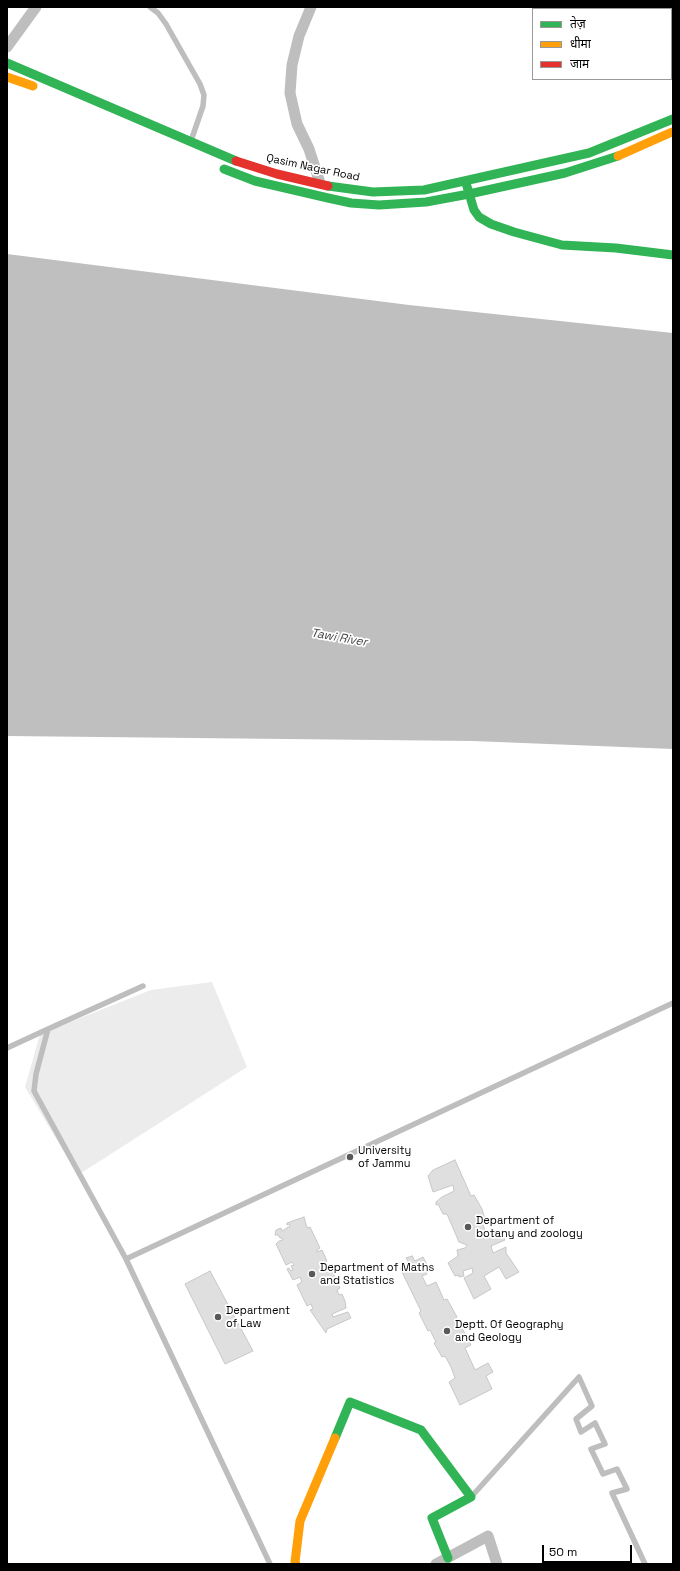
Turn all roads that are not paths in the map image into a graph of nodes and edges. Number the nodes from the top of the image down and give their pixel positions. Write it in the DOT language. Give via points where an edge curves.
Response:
graph roads {
  1 [pos="36,7"];
  2 [pos="150,7"];
  3 [pos="311,7"];
  4 [pos="7,47"];
  5 [pos="7,63"];
  6 [pos="7,77"];
  7 [pos="39,89"];
  8 [pos="673,119"];
  9 [pos="673,132"];
  10 [pos="191,141"];
  11 [pos="212,164"];
  12 [pos="465,181"];
  13 [pos="320,183"];
  14 [pos="469,194"];
  15 [pos="673,255"];
  16 [pos="143,986"];
  17 [pos="673,1003"];
  18 [pos="48,1030"];
  19 [pos="7,1048"];
  20 [pos="126,1259"];
  21 [pos="470,1497"];
  22 [pos="448,1558"];
  23 [pos="270,1564"];
  24 [pos="296,1564"];
  25 [pos="436,1564"];
  26 [pos="497,1564"];
  27 [pos="645,1564"];
  1 -- 4 [label="street"];
  2 -- 10 [label="lane" via="166,24 204,95 203,106"];
  3 -- 13 [label="street" via="299,36 292,65 290,93 298,124"];
  5 -- 10 [label="main road, Qasim Nagar Road"];
  6 -- 7 [label="main road"];
  8 -- 12 [label="main road, Qasim Nagar Road" via="589,153"];
  9 -- 14 [label="main road" via="620,156 565,173"];
  10 -- 13 [label="main road, Qasim Nagar Road" via="244,164"];
  11 -- 14 [label="main road" via="278,188 351,203 403,204"];
  12 -- 13 [label="main road, Qasim Nagar Road" via="424,190 394,192 339,188"];
  12 -- 14 [label="main road"];
  14 -- 15 [label="main road" via="479,217 514,232 562,245"];
  16 -- 18 [label="lane"];
  17 -- 20 [label="lane"];
  18 -- 19 [label="lane"];
  18 -- 20 [label="lane" via="34,1082 34,1091"];
  20 -- 23 [label="lane"];
  21 -- 22 [label="main road" via="432,1518"];
  21 -- 24 [label="main road" via="421,1430 350,1402 300,1521"];
  21 -- 27 [label="lane" via="579,1377 592,1406 576,1419 581,1432 595,1423 605,1444 591,1449 603,1474 617,1469 626,1489 612,1493"];
  22 -- 25 [label="street"];
  22 -- 26 [label="street" via="488,1536"];
}
